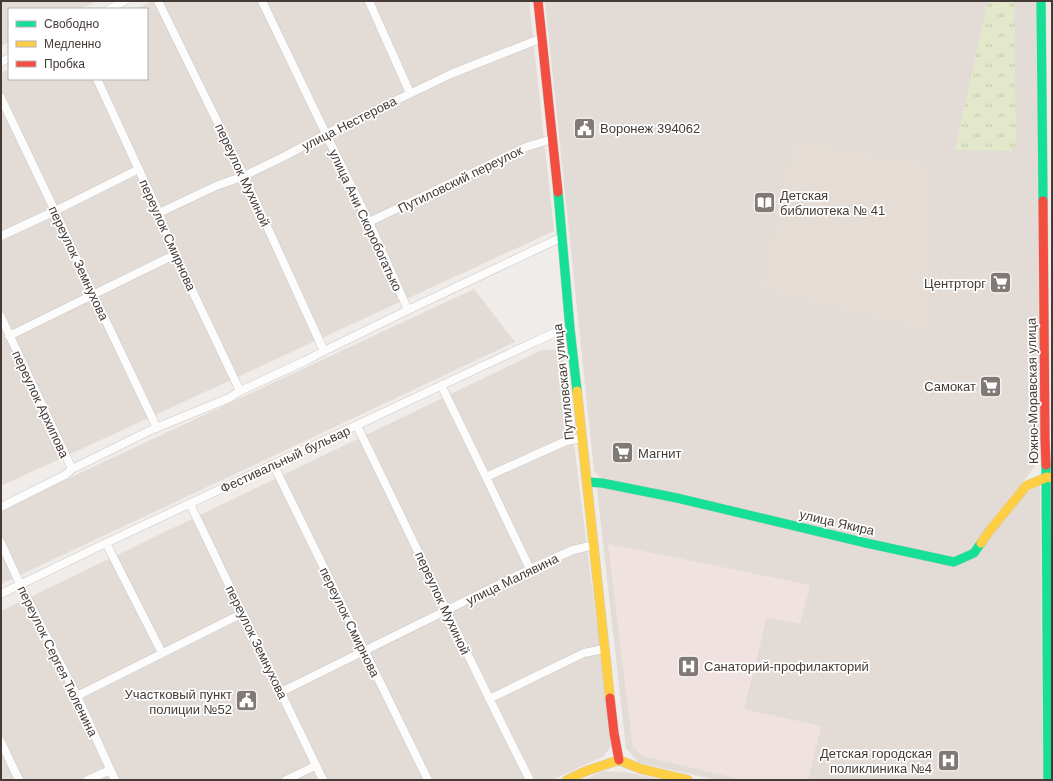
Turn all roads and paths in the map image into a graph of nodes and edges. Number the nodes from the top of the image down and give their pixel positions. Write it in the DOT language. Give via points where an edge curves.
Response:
graph roads {
  1 [pos="125,1"];
  2 [pos="158,1"];
  3 [pos="262,1"];
  4 [pos="370,1"];
  5 [pos="538,1"];
  6 [pos="1041,1"];
  7 [pos="111,8"];
  8 [pos="542,38"];
  9 [pos="97,80"];
  10 [pos="410,93"];
  11 [pos="1,98"];
  12 [pos="326,134"];
  13 [pos="552,139"];
  14 [pos="139,169"];
  15 [pos="244,176"];
  16 [pos="55,211"];
  17 [pos="159,213"];
  18 [pos="369,222"];
  19 [pos="1,236"];
  20 [pos="562,237"];
  21 [pos="174,255"];
  22 [pos="94,296"];
  23 [pos="408,310"];
  24 [pos="1,317"];
  25 [pos="570,329"];
  26 [pos="9,336"];
  27 [pos="324,351"];
  28 [pos="441,385"];
  29 [pos="240,391"];
  30 [pos="357,426"];
  31 [pos="157,428"];
  32 [pos="582,438"];
  33 [pos="273,464"];
  34 [pos="72,469"];
  35 [pos="486,477"];
  36 [pos="1049,477"];
  37 [pos="587,482"];
  38 [pos="190,504"];
  39 [pos="1,507"];
  40 [pos="1,543"];
  41 [pos="106,543"];
  42 [pos="594,545"];
  43 [pos="530,569"];
  44 [pos="20,584"];
  45 [pos="1,594"];
  46 [pos="446,611"];
  47 [pos="243,613"];
  48 [pos="604,649"];
  49 [pos="364,650"];
  50 [pos="162,653"];
  51 [pos="281,692"];
  52 [pos="77,696"];
  53 [pos="489,699"];
  54 [pos="1,742"];
  55 [pos="619,760"];
  56 [pos="315,766"];
  57 [pos="110,770"];
  58 [pos="19,780"];
  59 [pos="88,780"];
  60 [pos="115,780"];
  61 [pos="286,780"];
  62 [pos="322,780"];
  63 [pos="428,780"];
  64 [pos="530,780"];
  65 [pos="567,780"];
  66 [pos="688,780"];
  67 [pos="1048,780"];
  1 -- 7 [label="street"];
  2 -- 15 [label="street, переулок Мухиной"];
  3 -- 12 [label="street, улица Ани Скоробогатько"];
  4 -- 10 [label="street"];
  5 -- 8 [label="street, Путиловская улица"];
  6 -- 36 [label="street, Южно-Моравская улица" via="1045,408"];
  8 -- 10 [label="street, улица Нестерова"];
  8 -- 13 [label="street, Путиловская улица"];
  9 -- 14 [label="street, переулок Смирнова"];
  10 -- 12 [label="street, улица Нестерова"];
  11 -- 16 [label="street, переулок Земнухова"];
  12 -- 15 [label="street, улица Нестерова"];
  12 -- 18 [label="street, улица Ани Скоробогатько"];
  13 -- 18 [label="street, Путиловский переулок" via="526,147"];
  13 -- 20 [label="street, Путиловская улица"];
  14 -- 16 [label="street"];
  14 -- 17 [label="street, переулок Смирнова"];
  15 -- 17 [label="street, улица Нестерова" via="216,186"];
  15 -- 27 [label="street, переулок Мухиной"];
  16 -- 19 [label="street"];
  16 -- 22 [label="street, переулок Земнухова"];
  17 -- 21 [label="street, переулок Смирнова"];
  18 -- 23 [label="street, улица Ани Скоробогатько"];
  20 -- 23 [label="street"];
  20 -- 25 [label="street, Путиловская улица"];
  21 -- 22 [label="street"];
  21 -- 29 [label="street, переулок Смирнова"];
  22 -- 26 [label="street"];
  22 -- 31 [label="street, переулок Земнухова"];
  23 -- 27 [label="street"];
  24 -- 26 [label="street, переулок Архипова"];
  25 -- 28 [label="street, Фестивальный бульвар" via="556,332"];
  25 -- 32 [label="street, Путиловская улица"];
  26 -- 34 [label="street, переулок Архипова"];
  27 -- 29 [label="street"];
  28 -- 30 [label="street, Фестивальный бульвар"];
  28 -- 35 [label="street"];
  29 -- 31 [label="street"];
  30 -- 33 [label="street, Фестивальный бульвар"];
  30 -- 46 [label="street, переулок Мухиной"];
  31 -- 34 [label="street"];
  32 -- 35 [label="street" via="566,441"];
  32 -- 37 [label="street, Путиловская улица"];
  33 -- 38 [label="street, Фестивальный бульвар"];
  33 -- 49 [label="street, переулок Смирнова"];
  34 -- 39 [label="street"];
  35 -- 43 [label="street"];
  36 -- 37 [label="street, улица Якира" via="1026,486 974,553 954,562 677,498"];
  36 -- 67 [label="street, Южно-Моравская улица"];
  37 -- 42 [label="street, Путиловская улица"];
  38 -- 41 [label="street, Фестивальный бульвар"];
  38 -- 47 [label="street, переулок Земнухова"];
  40 -- 44 [label="street, переулок Сергея Тюленина"];
  41 -- 44 [label="street, Фестивальный бульвар"];
  41 -- 50 [label="street"];
  42 -- 43 [label="street, улица Малявина" via="573,550"];
  42 -- 48 [label="street, Путиловская улица"];
  43 -- 46 [label="street, улица Малявина"];
  44 -- 45 [label="street, Фестивальный бульвар"];
  44 -- 52 [label="street, переулок Сергея Тюленина"];
  46 -- 49 [label="street, улица Малявина"];
  46 -- 53 [label="street, переулок Мухиной"];
  47 -- 50 [label="street"];
  47 -- 51 [label="street, переулок Земнухова"];
  48 -- 53 [label="street" via="584,653"];
  48 -- 55 [label="street, Путиловская улица"];
  49 -- 51 [label="street, улица Малявина"];
  49 -- 63 [label="street, переулок Смирнова"];
  50 -- 52 [label="street"];
  51 -- 56 [label="street, переулок Земнухова"];
  52 -- 57 [label="street, переулок Сергея Тюленина"];
  53 -- 64 [label="street, переулок Мухиной"];
  54 -- 58 [label="street"];
  55 -- 65 [label="street" via="586,770"];
  55 -- 66 [label="street" via="641,769"];
  56 -- 61 [label="street"];
  56 -- 62 [label="street, переулок Земнухова"];
  57 -- 59 [label="street"];
  57 -- 60 [label="street, переулок Сергея Тюленина"];
}
